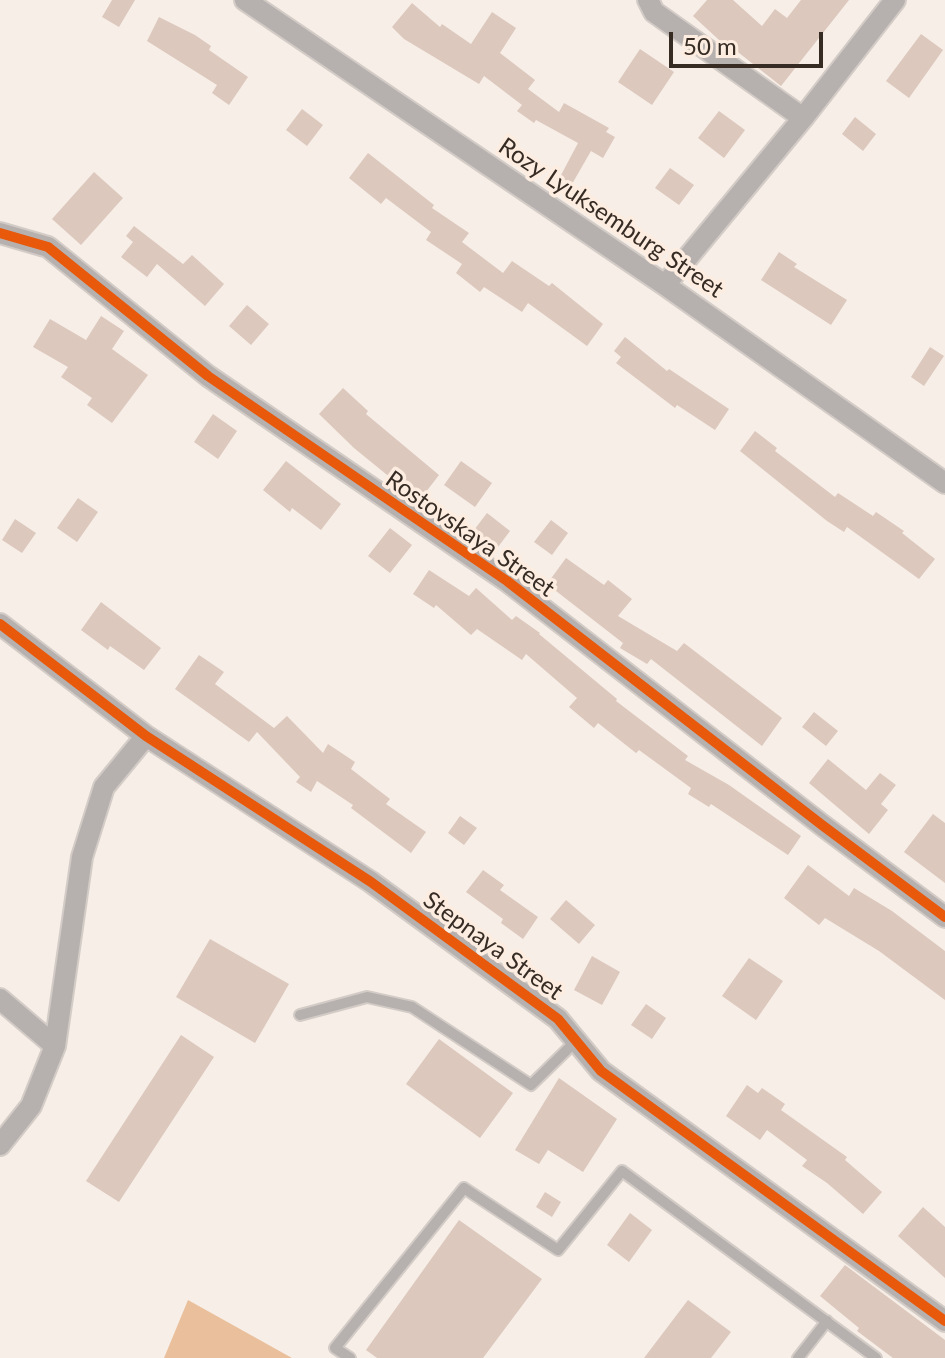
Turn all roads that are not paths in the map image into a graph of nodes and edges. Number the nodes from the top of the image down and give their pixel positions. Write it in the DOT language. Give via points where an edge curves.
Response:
graph roads {
  1 [pos="245,0"];
  2 [pos="648,0"];
  3 [pos="895,0"];
  4 [pos="803,118"];
  5 [pos="0,233"];
  6 [pos="665,285"];
  7 [pos="945,483"];
  8 [pos="0,624"];
  9 [pos="146,736"];
  10 [pos="945,917"];
  11 [pos="0,999"];
  12 [pos="300,1015"];
  13 [pos="576,1041"];
  14 [pos="55,1046"];
  15 [pos="0,1145"];
  16 [pos="827,1321"];
  17 [pos="945,1321"];
  18 [pos="350,1358"];
  19 [pos="798,1358"];
  20 [pos="876,1358"];
  1 -- 6 [label="street, Rozy Lyuksemburg Street"];
  2 -- 4 [label="street" via="654,12"];
  3 -- 4 [label="street"];
  4 -- 6 [label="street"];
  5 -- 10 [label="street, Rostovskaya Street" via="48,247 208,376 507,581"];
  6 -- 7 [label="street, Rozy Lyuksemburg Street"];
  8 -- 9 [label="street, Stepnaya Street"];
  9 -- 13 [label="street, Stepnaya Street" via="371,882 558,1019"];
  9 -- 14 [label="street" via="104,787 82,857"];
  11 -- 14 [label="street"];
  12 -- 13 [label="lane" via="367,997 412,1007 531,1085"];
  13 -- 17 [label="street, Stepnaya Street" via="601,1071"];
  14 -- 15 [label="street" via="31,1106"];
  16 -- 18 [label="lane" via="622,1171 558,1250 464,1188 335,1348"];
  16 -- 19 [label="lane"];
  16 -- 20 [label="lane"];
}
